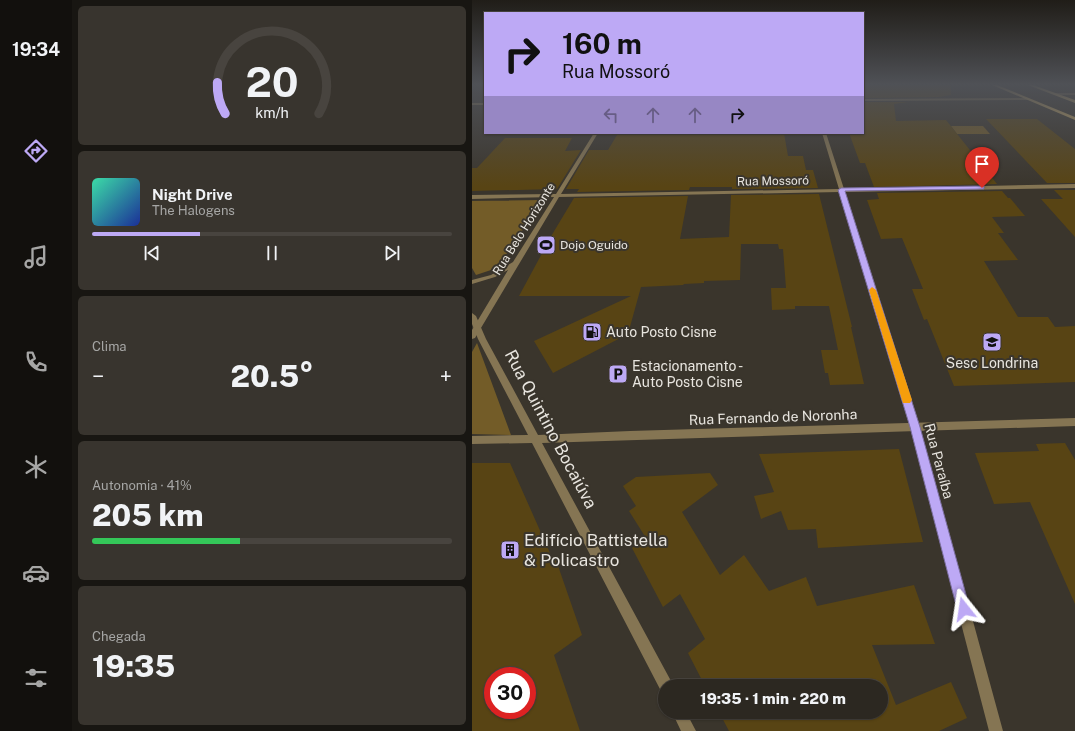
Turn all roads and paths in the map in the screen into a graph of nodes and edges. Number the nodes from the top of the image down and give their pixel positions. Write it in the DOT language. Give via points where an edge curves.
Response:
graph roads {
  1 [pos="595,134"];
  2 [pos="824,134"];
  3 [pos="1075,186"];
  4 [pos="841,190"];
  5 [pos="558,195"];
  6 [pos="472,197"];
  7 [pos="515,264"];
  8 [pos="472,282"];
  9 [pos="472,316"];
  10 [pos="474,332"];
  11 [pos="1075,422"];
  12 [pos="915,427"];
  13 [pos="536,439"];
  14 [pos="472,440"];
  15 [pos="662,679"];
  16 [pos="683,719"];
  17 [pos="689,731"];
  18 [pos="996,731"];
  1 -- 5 [label="street, Rua Belo Horizonte"];
  2 -- 4 [label="street, Rua Paraíba"];
  3 -- 4 [label="street, Rua Mossoró"];
  4 -- 5 [label="street, Rua Mossoró"];
  4 -- 12 [label="street, Rua Paraíba"];
  5 -- 6 [label="street, Rua Mossoró"];
  5 -- 7 [label="street, Rua Belo Horizonte"];
  7 -- 8 [label="street" via="493,276"];
  7 -- 10 [label="street, Rua Belo Horizonte"];
  9 -- 10 [label="street, Rua Quintino Bocaiúva"];
  10 -- 13 [label="street, Rua Quintino Bocaiúva"];
  11 -- 12 [label="street, Rua Fernando de Noronha"];
  12 -- 13 [label="street, Rua Fernando de Noronha"];
  12 -- 18 [label="street, Rua Paraíba"];
  13 -- 14 [label="street, Rua Fernando de Noronha"];
  13 -- 15 [label="street, Rua Quintino Bocaiúva"];
  16 -- 17 [label="street"];
}
